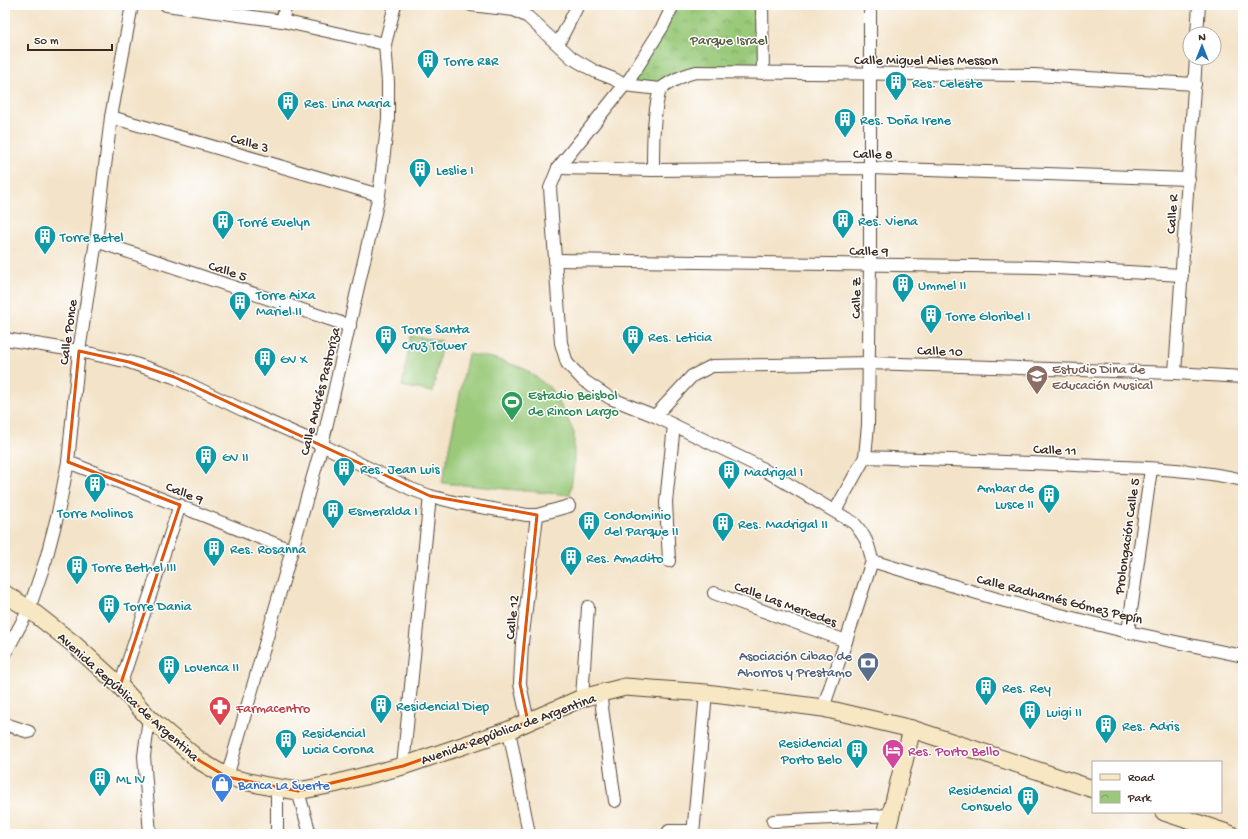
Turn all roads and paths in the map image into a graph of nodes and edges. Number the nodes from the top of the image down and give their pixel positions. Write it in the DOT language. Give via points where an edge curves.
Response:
graph roads {
  1 [pos="132,5"];
  2 [pos="166,5"];
  3 [pos="286,5"];
  4 [pos="395,5"];
  5 [pos="471,5"];
  6 [pos="578,5"];
  7 [pos="672,5"];
  8 [pos="762,5"];
  9 [pos="870,5"];
  10 [pos="1199,5"];
  11 [pos="282,21"];
  12 [pos="1198,26"];
  13 [pos="385,44"];
  14 [pos="558,44"];
  15 [pos="1196,66"];
  16 [pos="763,73"];
  17 [pos="870,74"];
  18 [pos="1195,84"];
  19 [pos="624,85"];
  20 [pos="660,89"];
  21 [pos="111,117"];
  22 [pos="558,168"];
  23 [pos="870,168"];
  24 [pos="653,170"];
  25 [pos="1189,178"];
  26 [pos="379,195"];
  27 [pos="96,241"];
  28 [pos="555,260"];
  29 [pos="870,265"];
  30 [pos="1182,274"];
  31 [pos="350,326"];
  32 [pos="5,339"];
  33 [pos="79,351"];
  34 [pos="869,363"];
  35 [pos="1175,373"];
  36 [pos="1243,377"];
  37 [pos="655,416"];
  38 [pos="674,425"];
  39 [pos="322,445"];
  40 [pos="865,456"];
  41 [pos="68,462"];
  42 [pos="1151,469"];
  43 [pos="1243,480"];
  44 [pos="430,496"];
  45 [pos="180,505"];
  46 [pos="569,506"];
  47 [pos="835,511"];
  48 [pos="537,515"];
  49 [pos="291,550"];
  50 [pos="669,561"];
  51 [pos="872,561"];
  52 [pos="714,593"];
  53 [pos="5,594"];
  54 [pos="588,607"];
  55 [pos="29,609"];
  56 [pos="1128,632"];
  57 [pos="846,641"];
  58 [pos="5,654"];
  59 [pos="1243,656"];
  60 [pos="120,686"];
  61 [pos="600,693"];
  62 [pos="706,693"];
  63 [pos="582,698"];
  64 [pos="823,708"];
  65 [pos="149,718"];
  66 [pos="528,722"];
  67 [pos="5,724"];
  68 [pos="912,729"];
  69 [pos="508,730"];
  70 [pos="29,732"];
  71 [pos="403,766"];
  72 [pos="227,777"];
  73 [pos="278,788"];
  74 [pos="1092,789"];
  75 [pos="298,791"];
  76 [pos="615,801"];
  77 [pos="1167,813"];
  78 [pos="891,815"];
  79 [pos="773,821"];
  80 [pos="693,832"];
  81 [pos="150,834"];
  82 [pos="278,834"];
  83 [pos="310,834"];
  84 [pos="529,834"];
  85 [pos="667,834"];
  86 [pos="886,834"];
  87 [pos="1230,834"];
  1 -- 21 [label="street, Calle Ponce"];
  2 -- 11 [label="street"];
  3 -- 11 [label="street"];
  4 -- 13 [label="street, Calle Andrés Pastoriza"];
  5 -- 14 [label="street" via="514,10 528,17"];
  6 -- 14 [label="street"];
  7 -- 19 [label="street" via="663,26"];
  8 -- 16 [label="street"];
  9 -- 17 [label="street, Calle Z"];
  10 -- 12 [label="street"];
  11 -- 13 [label="street"];
  13 -- 26 [label="street, Calle Andrés Pastoriza" via="388,119"];
  14 -- 19 [label="street" via="572,58"];
  15 -- 18 [label="street, Calle R"];
  16 -- 17 [label="street, Calle Miguel Alies Messon"];
  16 -- 20 [label="street, Calle Miguel Alies Messon" via="696,72 672,80"];
  17 -- 18 [label="street, Calle Miguel Alies Messon" via="1034,75"];
  17 -- 23 [label="street, Calle Z"];
  18 -- 25 [label="street, Calle R"];
  19 -- 20 [label="street"];
  19 -- 22 [label="street"];
  20 -- 24 [label="street" via="656,105"];
  21 -- 26 [label="street, Calle 3"];
  21 -- 27 [label="street, Calle Ponce"];
  22 -- 24 [label="street, Calle 8"];
  22 -- 28 [label="street" via="550,188"];
  23 -- 24 [label="street, Calle 8"];
  23 -- 25 [label="street, Calle 8"];
  23 -- 29 [label="street, Calle Z"];
  25 -- 30 [label="street, Calle R"];
  26 -- 31 [label="street, Calle Andrés Pastoriza"];
  27 -- 31 [label="street, Calle 5"];
  27 -- 33 [label="street, Calle Ponce"];
  28 -- 29 [label="street, Calle 9"];
  28 -- 37 [label="street" via="561,343 567,363 583,380 610,398"];
  29 -- 30 [label="street, Calle 9"];
  29 -- 34 [label="street, Calle Z"];
  30 -- 35 [label="street, Calle R"];
  31 -- 39 [label="street, Calle Andrés Pastoriza"];
  32 -- 33 [label="street"];
  33 -- 39 [label="street" via="129,362 174,377"];
  33 -- 41 [label="street, Calle Ponce"];
  34 -- 35 [label="street, Calle 10"];
  34 -- 37 [label="street, Calle 10" via="712,366 692,376"];
  34 -- 40 [label="street, Calle Z"];
  35 -- 36 [label="street, Calle 10"];
  37 -- 38 [label="street"];
  38 -- 47 [label="street" via="756,465"];
  38 -- 50 [label="street" via="666,502"];
  39 -- 44 [label="street"];
  39 -- 49 [label="street, Calle Andrés Pastoriza"];
  40 -- 42 [label="street, Calle 11"];
  40 -- 47 [label="street, Calle Z"];
  41 -- 45 [label="street, Calle 9"];
  41 -- 55 [label="street, Calle Ponce" via="46,559"];
  42 -- 43 [label="street, Calle 11"];
  42 -- 56 [label="street, Prolongación Calle 5"];
  44 -- 48 [label="street"];
  44 -- 71 [label="street"];
  45 -- 49 [label="street, Calle 9"];
  45 -- 60 [label="street"];
  46 -- 48 [label="street"];
  47 -- 51 [label="street" via="854,523 864,535"];
  48 -- 66 [label="street, Calle 12" via="522,643 520,684"];
  49 -- 72 [label="street, Calle Andrés Pastoriza"];
  51 -- 56 [label="street, Calle Radhamés Gómez Pepín" via="997,599"];
  51 -- 57 [label="street"];
  52 -- 57 [label="street, Calle Las Mercedes"];
  53 -- 55 [label="main road, Avenida República de Argentina"];
  54 -- 63 [label="street"];
  55 -- 58 [label="street, Calle Ponce"];
  55 -- 60 [label="main road, Avenida República de Argentina"];
  56 -- 59 [label="street, Calle Radhamés Gómez Pepín"];
  57 -- 64 [label="street"];
  60 -- 65 [label="main road, Avenida República de Argentina"];
  61 -- 62 [label="main road, Avenida República de Argentina" via="625,687"];
  61 -- 63 [label="main road, Avenida República de Argentina"];
  61 -- 76 [label="street"];
  62 -- 64 [label="main road, Avenida República de Argentina"];
  62 -- 80 [label="street"];
  63 -- 66 [label="main road, Avenida República de Argentina"];
  64 -- 68 [label="main road, Avenida República de Argentina"];
  65 -- 72 [label="main road, Avenida República de Argentina" via="200,761"];
  65 -- 81 [label="street" via="144,756"];
  66 -- 69 [label="main road, Avenida República de Argentina"];
  67 -- 70 [label="street"];
  68 -- 74 [label="main road, Avenida República de Argentina"];
  68 -- 78 [label="main road"];
  69 -- 71 [label="main road, Avenida República de Argentina"];
  69 -- 84 [label="street"];
  71 -- 75 [label="main road, Avenida República de Argentina"];
  72 -- 73 [label="main road, Avenida República de Argentina"];
  73 -- 75 [label="main road, Avenida República de Argentina"];
  73 -- 82 [label="street"];
  75 -- 83 [label="street"];
  77 -- 87 [label="main road"];
  78 -- 79 [label="street"];
  78 -- 86 [label="main road"];
  80 -- 85 [label="street" via="669,831"];
}
